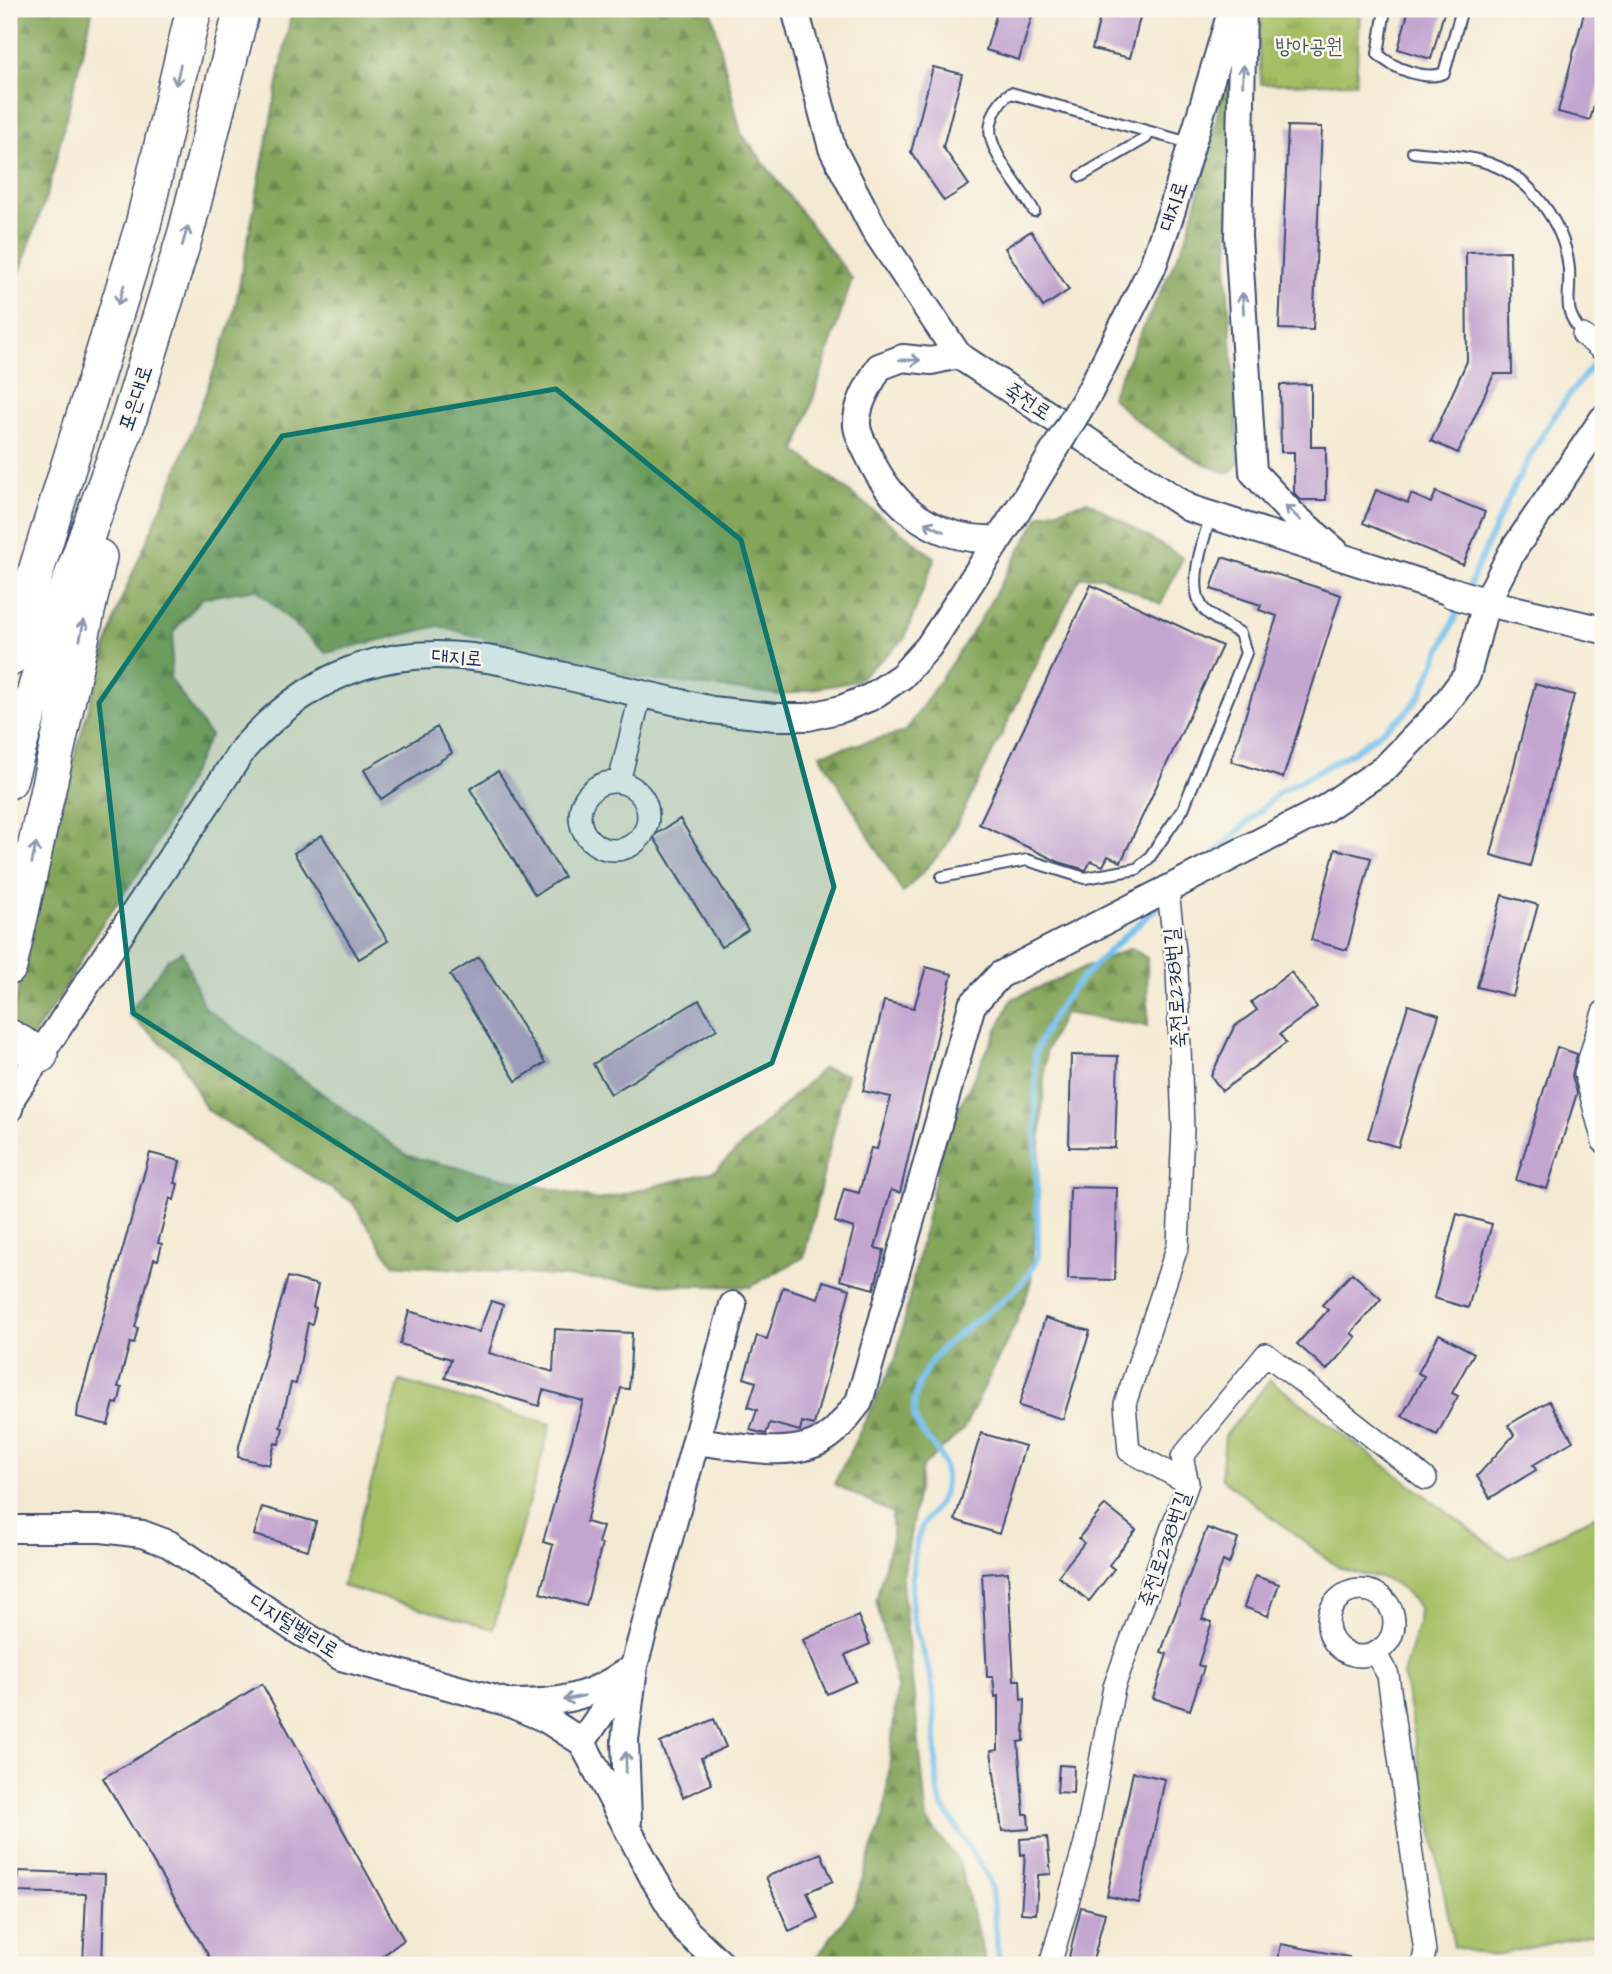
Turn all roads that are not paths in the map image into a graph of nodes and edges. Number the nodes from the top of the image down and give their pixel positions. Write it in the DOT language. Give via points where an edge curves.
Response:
graph roads {
  1 [pos="194,9"];
  2 [pos="242,9"];
  3 [pos="795,9"];
  4 [pos="1232,9"];
  5 [pos="1243,9"];
  6 [pos="1385,9"];
  7 [pos="1462,9"];
  8 [pos="1149,132"];
  9 [pos="1193,144"];
  10 [pos="1413,152"];
  11 [pos="1081,176"];
  12 [pos="1034,211"];
  13 [pos="1583,335"];
  14 [pos="1603,351"];
  15 [pos="958,355"];
  16 [pos="129,419"];
  17 [pos="1603,419"];
  18 [pos="69,462"];
  19 [pos="1211,516"];
  20 [pos="999,539"];
  21 [pos="1344,559"];
  22 [pos="1471,598"];
  23 [pos="9,625"];
  24 [pos="1603,630"];
  25 [pos="9,659"];
  26 [pos="641,693"];
  27 [pos="9,781"];
  28 [pos="618,782"];
  29 [pos="942,877"];
  30 [pos="1169,899"];
  31 [pos="9,967"];
  32 [pos="1603,1012"];
  33 [pos="9,1037"];
  34 [pos="40,1055"];
  35 [pos="9,1109"];
  36 [pos="1603,1142"];
  37 [pos="733,1305"];
  38 [pos="697,1441"];
  39 [pos="1426,1479"];
  40 [pos="1188,1483"];
  41 [pos="9,1529"];
  42 [pos="1375,1653"];
  43 [pos="634,1666"];
  44 [pos="506,1702"];
  45 [pos="582,1742"];
  46 [pos="629,1830"];
  47 [pos="722,1965"];
  48 [pos="1050,1965"];
  49 [pos="1422,1965"];
  1 -- 18 [label="highway, 포은대로, one-way" via="143,225"];
  16 -- 2 [label="highway, 포은대로, one-way" via="186,232"];
  3 -- 15 [label="street, 죽전로" via="832,148 874,229"];
  4 -- 9 [label="street, 대지로"];
  21 -- 5 [label="street, one-way" via="1253,472 1238,236"];
  6 -- 7 [label="lane" via="1378,54 1388,64 1434,77 1444,73"];
  8 -- 9 [label="lane"];
  8 -- 11 [label="lane"];
  8 -- 12 [label="lane" via="1019,93 1004,97 991,127 992,142"];
  9 -- 20 [label="street, 대지로, bridge" via="1152,268 1088,393"];
  10 -- 13 [label="lane" via="1490,163 1537,198 1561,235 1569,268 1568,313"];
  13 -- 14 [label="street"];
  15 -- 19 [label="street, 죽전로" via="1189,508"];
  20 -- 15 [label="street, one-way" via="972,540 928,526 882,484 857,429 860,403 879,367 902,358 931,361"];
  16 -- 27 [label="highway, 포은대로" via="52,632"];
  31 -- 16 [label="highway, one-way"];
  17 -- 22 [label="street" via="1513,552"];
  18 -- 23 [label="highway"];
  18 -- 25 [label="highway, 포은대로"];
  19 -- 21 [label="street, 죽전로"];
  19 -- 29 [label="lane" via="1196,584 1198,597 1212,616 1240,633 1246,653 1183,809 1149,858 1137,869 1085,878 1027,860"];
  20 -- 26 [label="street, 대지로" via="929,646 902,676 871,697 808,717 775,717 712,710"];
  21 -- 22 [label="street, 죽전로"];
  22 -- 24 [label="street, 죽전로"];
  22 -- 30 [label="street" via="1467,675 1441,710 1385,768 1324,809 1206,872"];
  26 -- 28 [label="street"];
  26 -- 34 [label="street, 대지로" via="482,658 432,654 361,666 295,698 244,748"];
  28 -- 28 [label="street" via="588,793 580,813 585,834 601,847 621,849 654,822 644,800 629,785"];
  30 -- 38 [label="street" via="1000,975 972,1005 859,1402 830,1435 803,1448 765,1449"];
  30 -- 40 [label="street, 죽전로238번길" via="1177,968 1183,1128 1178,1245 1125,1404 1129,1451"];
  32 -- 36 [label="street" via="1585,1073"];
  33 -- 34 [label="highway"];
  34 -- 35 [label="street, 대지로"];
  37 -- 38 [label="street"];
  38 -- 43 [label="street"];
  39 -- 40 [label="street" via="1266,1354 1182,1457"];
  40 -- 48 [label="street, 죽전로238번길" via="1114,1687 1085,1843"];
  41 -- 44 [label="street, 디지털벨리로" via="142,1534 169,1544 341,1657"];
  42 -- 49 [label="street" via="1388,1675 1425,1952"];
  43 -- 44 [label="street, one-way" via="585,1696 540,1703"];
  43 -- 45 [label="street"];
  46 -- 43 [label="street, one-way" via="625,1740"];
  44 -- 45 [label="street, 디지털벨리로" via="546,1719"];
  45 -- 46 [label="street, 디지털벨리로"];
  46 -- 47 [label="street, 디지털벨리로" via="685,1930"];
}
